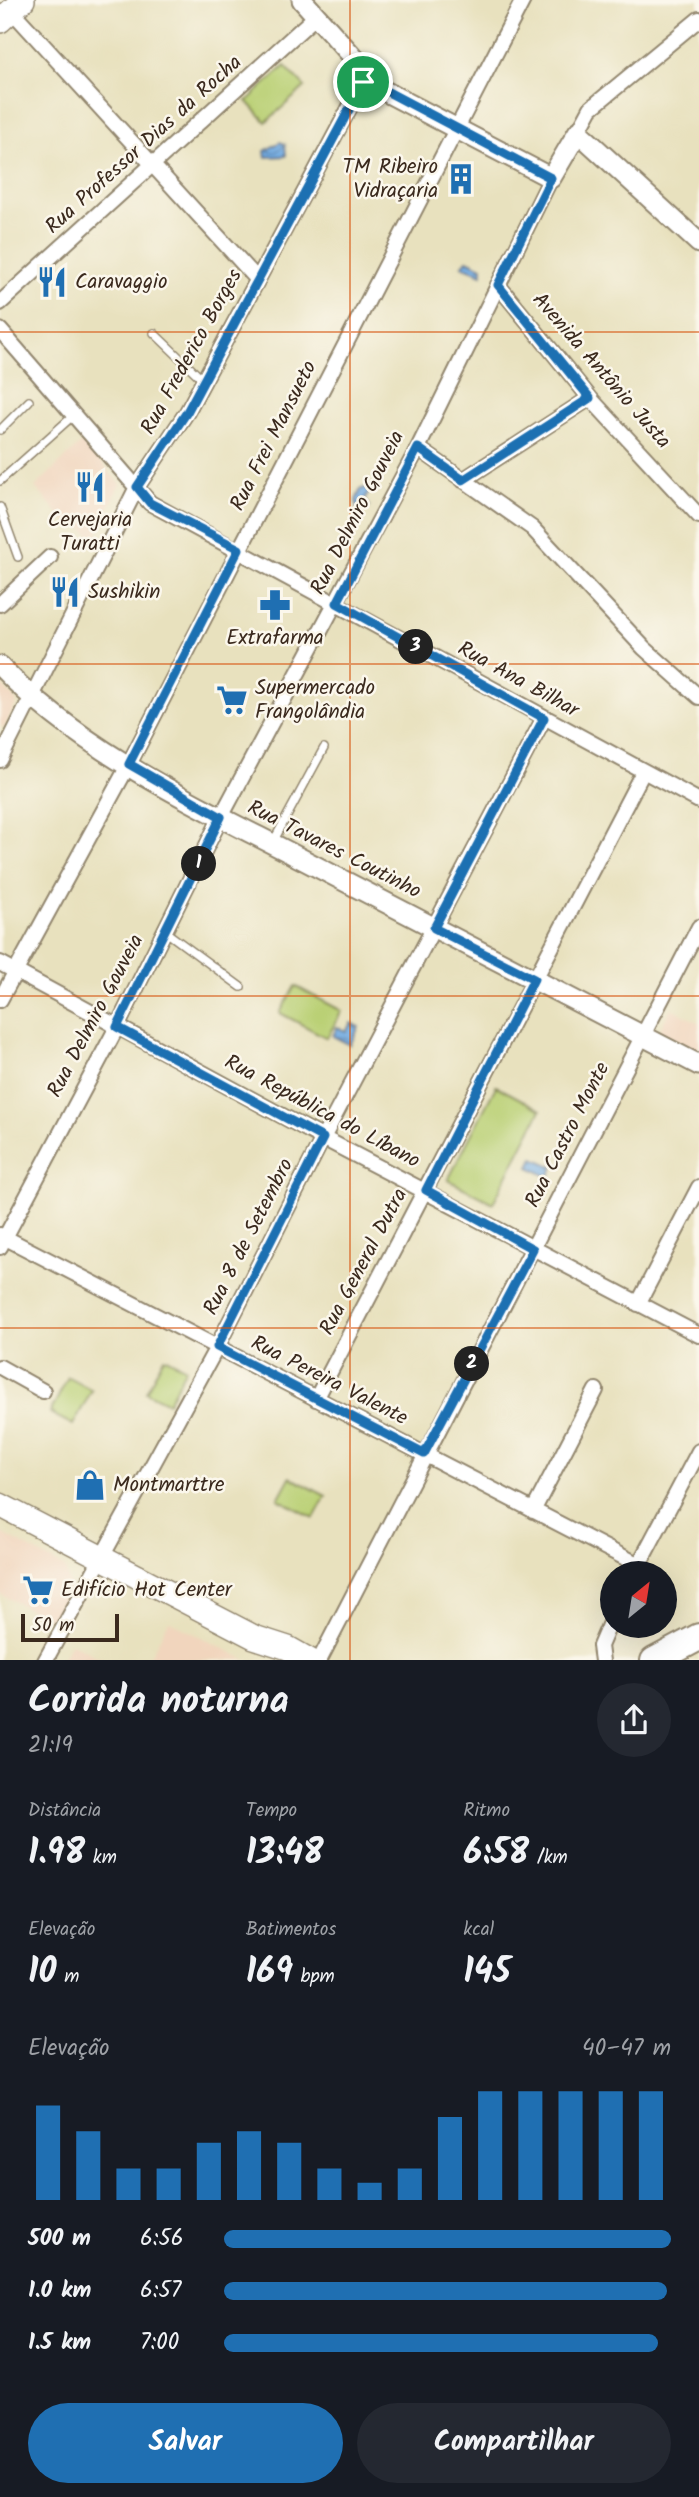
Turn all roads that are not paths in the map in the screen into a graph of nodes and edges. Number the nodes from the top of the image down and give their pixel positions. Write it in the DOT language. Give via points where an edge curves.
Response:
graph roads {
  1 [pos="302,0"];
  2 [pos="523,0"];
  3 [pos="7,7"];
  4 [pos="315,8"];
  5 [pos="699,19"];
  6 [pos="366,78"];
  7 [pos="456,128"];
  8 [pos="578,132"];
  9 [pos="153,166"];
  10 [pos="551,178"];
  11 [pos="699,243"];
  12 [pos="257,279"];
  13 [pos="498,285"];
  14 [pos="0,303"];
  15 [pos="0,330"];
  16 [pos="154,333"];
  17 [pos="204,381"];
  18 [pos="590,398"];
  19 [pos="29,401"];
  20 [pos="75,414"];
  21 [pos="0,430"];
  22 [pos="418,448"];
  23 [pos="463,480"];
  24 [pos="0,481"];
  25 [pos="137,487"];
  26 [pos="0,507"];
  27 [pos="699,516"];
  28 [pos="239,549"];
  29 [pos="19,557"];
  30 [pos="50,557"];
  31 [pos="337,603"];
  32 [pos="0,604"];
  33 [pos="0,666"];
  34 [pos="699,697"];
  35 [pos="32,700"];
  36 [pos="544,718"];
  37 [pos="324,748"];
  38 [pos="0,760"];
  39 [pos="129,764"];
  40 [pos="643,772"];
  41 [pos="699,801"];
  42 [pos="221,817"];
  43 [pos="272,844"];
  44 [pos="699,927"];
  45 [pos="434,928"];
  46 [pos="166,932"];
  47 [pos="0,963"];
  48 [pos="15,971"];
  49 [pos="534,979"];
  50 [pos="241,987"];
  51 [pos="0,1000"];
  52 [pos="117,1027"];
  53 [pos="643,1035"];
  54 [pos="699,1065"];
  55 [pos="323,1138"];
  56 [pos="699,1188"];
  57 [pos="426,1190"];
  58 [pos="2,1240"];
  59 [pos="533,1249"];
  60 [pos="638,1304"];
  61 [pos="699,1335"];
  62 [pos="217,1347"];
  63 [pos="0,1367"];
  64 [pos="596,1390"];
  65 [pos="43,1391"];
  66 [pos="316,1399"];
  67 [pos="699,1451"];
  68 [pos="424,1454"];
  69 [pos="0,1505"];
  70 [pos="533,1511"];
  71 [pos="100,1557"];
  72 [pos="622,1561"];
  73 [pos="640,1561"];
  74 [pos="254,1637"];
  75 [pos="699,1637"];
  76 [pos="603,1638"];
  77 [pos="47,1660"];
  78 [pos="281,1660"];
  79 [pos="309,1660"];
  80 [pos="320,1660"];
  81 [pos="602,1660"];
  82 [pos="656,1660"];
  1 -- 4 [label="street"];
  2 -- 7 [label="street, Rua Frei Mansueto"];
  3 -- 9 [label="street"];
  4 -- 6 [label="street"];
  4 -- 9 [label="street, Rua Professor Dias da Rocha"];
  5 -- 8 [label="street" via="591,108"];
  6 -- 7 [label="street"];
  6 -- 12 [label="street, Rua Frederico Borges"];
  7 -- 10 [label="street"];
  7 -- 28 [label="street, Rua Frei Mansueto"];
  8 -- 10 [label="street, Rua Delmiro Gouveia"];
  8 -- 11 [label="street"];
  9 -- 12 [label="street"];
  9 -- 14 [label="street, Rua Professor Dias da Rocha"];
  10 -- 13 [label="street, Rua Delmiro Gouveia"];
  12 -- 17 [label="street, Rua Frederico Borges"];
  13 -- 18 [label="street, Avenida Antônio Justa"];
  13 -- 22 [label="street, Rua Delmiro Gouveia"];
  15 -- 20 [label="street, Rua Ana Bilhar"];
  16 -- 17 [label="lane"];
  17 -- 25 [label="street, Rua Frederico Borges"];
  18 -- 23 [label="street"];
  18 -- 27 [label="street, Avenida Antônio Justa"];
  19 -- 21 [label="lane"];
  20 -- 24 [label="lane"];
  20 -- 25 [label="street, Rua Ana Bilhar"];
  22 -- 23 [label="street"];
  22 -- 31 [label="street, Rua Delmiro Gouveia"];
  23 -- 34 [label="street" via="544,539 645,648"];
  25 -- 28 [label="street, Rua Ana Bilhar" via="150,503"];
  25 -- 35 [label="street, Rua Frederico Borges"];
  26 -- 29 [label="lane"];
  28 -- 31 [label="street, Rua Ana Bilhar"];
  28 -- 39 [label="street, Rua Frei Mansueto"];
  30 -- 32 [label="street"];
  31 -- 36 [label="street, Rua Ana Bilhar"];
  31 -- 42 [label="street, Rua Delmiro Gouveia"];
  33 -- 35 [label="street, Rua Tavares Coutinho"];
  35 -- 38 [label="street, Rua Frederico Borges"];
  35 -- 39 [label="street, Rua Tavares Coutinho" via="65,726"];
  36 -- 40 [label="street, Rua Ana Bilhar"];
  36 -- 45 [label="street, Rua 8 de Setembro"];
  37 -- 43 [label="lane"];
  39 -- 42 [label="street, Rua Tavares Coutinho"];
  39 -- 48 [label="street, Rua Frei Mansueto"];
  40 -- 41 [label="street, Rua Ana Bilhar"];
  40 -- 49 [label="street, Rua General Dutra"];
  42 -- 43 [label="street, Rua Tavares Coutinho"];
  42 -- 46 [label="street, Rua Delmiro Gouveia"];
  43 -- 45 [label="street, Rua Tavares Coutinho"];
  44 -- 53 [label="street, Rua Castro Monte"];
  45 -- 49 [label="street, Rua Tavares Coutinho"];
  45 -- 55 [label="street, Rua 8 de Setembro"];
  46 -- 50 [label="lane"];
  46 -- 52 [label="street, Rua Delmiro Gouveia"];
  47 -- 48 [label="street, Rua República do Líbano"];
  48 -- 51 [label="street, Rua Frei Mansueto"];
  48 -- 52 [label="street, Rua República do Líbano"];
  49 -- 53 [label="street, Rua Tavares Coutinho"];
  49 -- 57 [label="street, Rua General Dutra"];
  52 -- 55 [label="street, Rua República do Líbano"];
  52 -- 58 [label="street, Rua Delmiro Gouveia"];
  53 -- 54 [label="street, Rua Tavares Coutinho"];
  53 -- 59 [label="street, Rua Castro Monte"];
  55 -- 57 [label="street, Rua República do Líbano"];
  55 -- 62 [label="street, Rua 8 de Setembro"];
  56 -- 60 [label="street"];
  57 -- 59 [label="street, Rua República do Líbano"];
  57 -- 66 [label="street, Rua General Dutra"];
  58 -- 62 [label="street, Rua Pereira Valente"];
  59 -- 60 [label="street, Rua República do Líbano"];
  59 -- 68 [label="street, Rua Castro Monte"];
  60 -- 61 [label="street, Rua República do Líbano"];
  62 -- 66 [label="street, Rua Pereira Valente"];
  62 -- 71 [label="street, Rua 8 de Setembro"];
  63 -- 65 [label="street"];
  64 -- 70 [label="street"];
  66 -- 68 [label="street, Rua Pereira Valente"];
  67 -- 73 [label="street"];
  68 -- 70 [label="street, Rua Pereira Valente"];
  68 -- 80 [label="street, Rua Castro Monte"];
  69 -- 71 [label="main road"];
  70 -- 72 [label="street, Rua Pereira Valente"];
  71 -- 74 [label="main road"];
  71 -- 77 [label="street, Rua 8 de Setembro"];
  74 -- 78 [label="main road"];
  74 -- 79 [label="main road"];
  75 -- 82 [label="highway"];
  76 -- 81 [label="street"];
}
